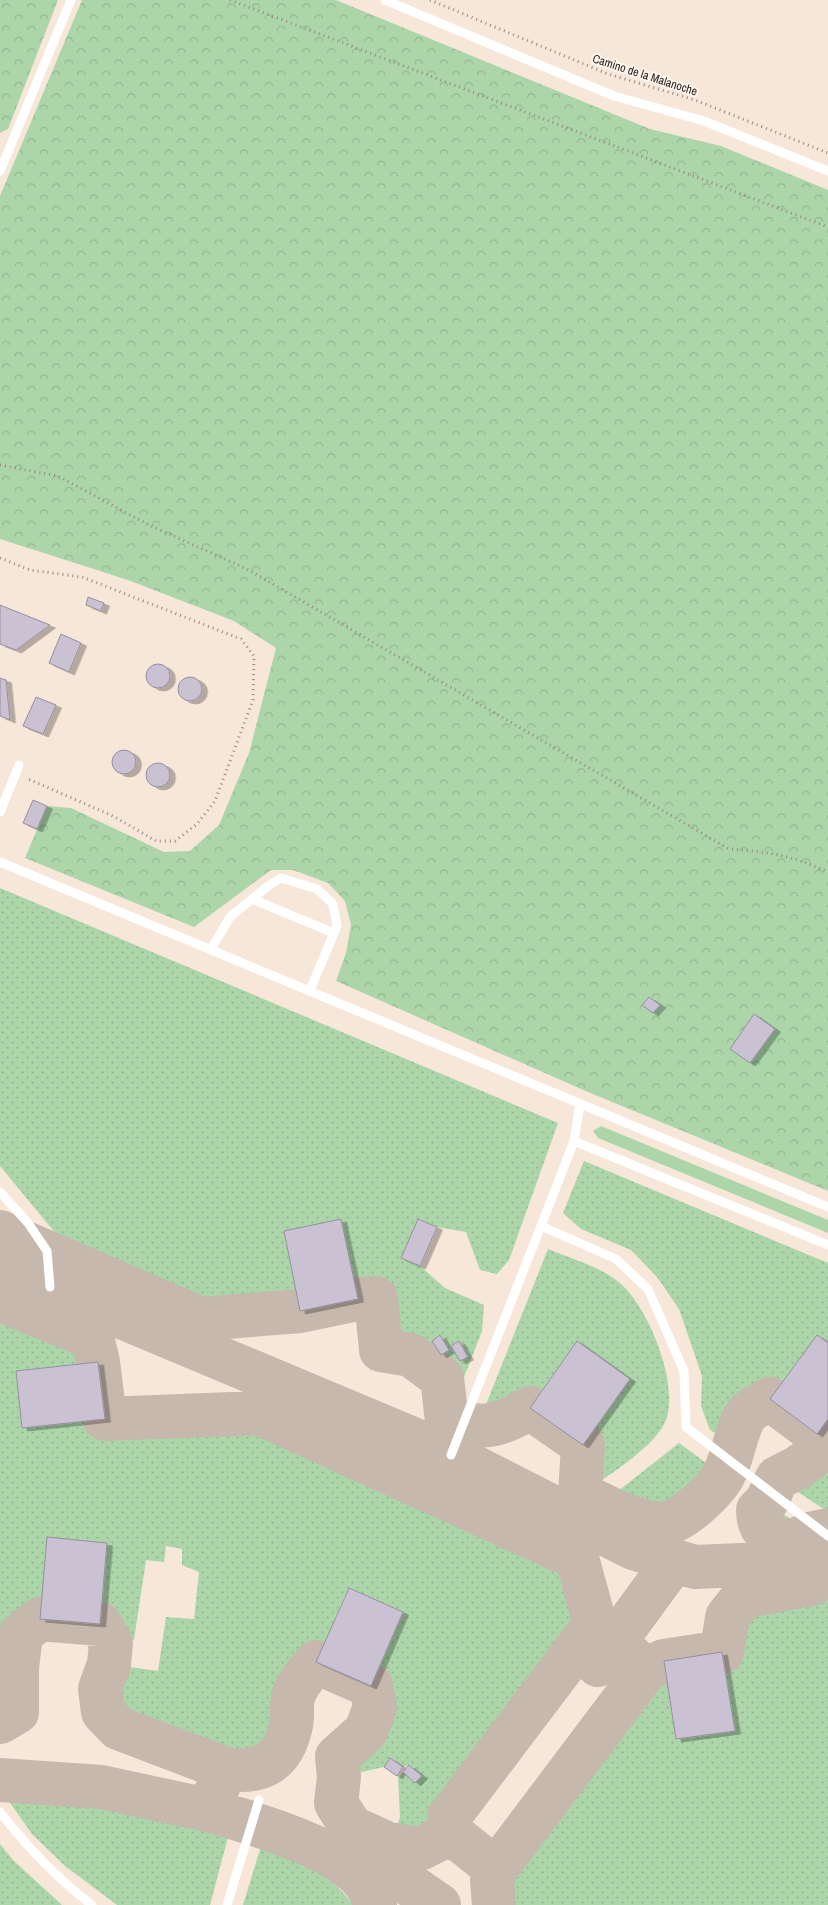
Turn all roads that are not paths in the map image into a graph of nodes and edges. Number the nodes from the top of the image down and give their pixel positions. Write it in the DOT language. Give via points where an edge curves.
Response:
graph roads {
  1 [pos="71,0"];
  2 [pos="385,0"];
  3 [pos="4,150"];
  4 [pos="828,171"];
  5 [pos="0,172"];
  6 [pos="17,770"];
  7 [pos="0,812"];
  8 [pos="0,862"];
  9 [pos="252,899"];
  10 [pos="334,933"];
  11 [pos="211,949"];
  12 [pos="310,990"];
  13 [pos="580,1104"];
  14 [pos="574,1141"];
  15 [pos="0,1192"];
  16 [pos="828,1207"];
  17 [pos="540,1226"];
  18 [pos="828,1245"];
  19 [pos="50,1287"];
  20 [pos="451,1455"];
  21 [pos="828,1536"];
  22 [pos="259,1800"];
  23 [pos="0,1812"];
  24 [pos="92,1905"];
  25 [pos="227,1905"];
  1 -- 3 [label="lane"];
  2 -- 4 [label="lane" via="614,96 704,121"];
  3 -- 5 [label="lane"];
  6 -- 7 [label="lane"];
  8 -- 11 [label="lane"];
  9 -- 10 [label="lane"];
  9 -- 10 [label="lane" via="281,878 317,889 333,904 337,926"];
  9 -- 11 [label="lane" via="230,917"];
  10 -- 12 [label="lane"];
  11 -- 12 [label="lane"];
  12 -- 13 [label="lane"];
  13 -- 14 [label="lane"];
  13 -- 16 [label="lane"];
  14 -- 17 [label="lane"];
  14 -- 18 [label="lane"];
  15 -- 19 [label="lane" via="28,1222 48,1251"];
  17 -- 20 [label="lane"];
  17 -- 21 [label="lane" via="616,1259 648,1289 684,1371 686,1427"];
  22 -- 25 [label="lane"];
  23 -- 24 [label="lane" via="51,1869"];
}
